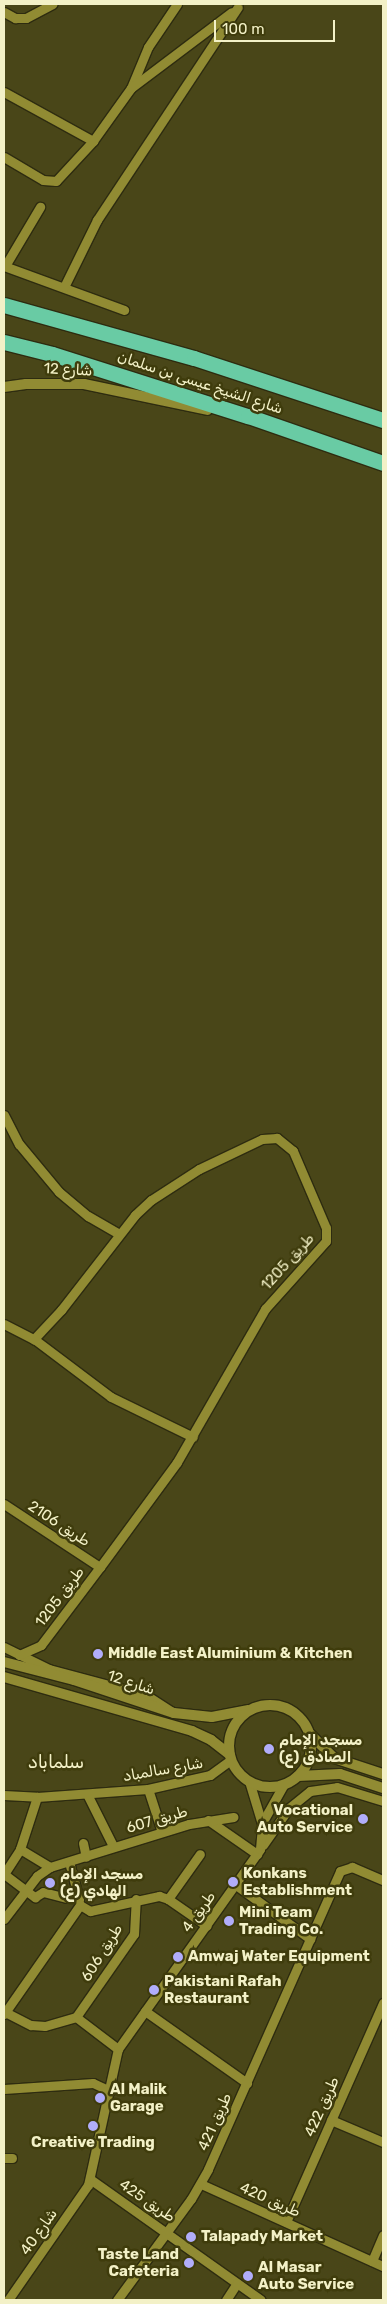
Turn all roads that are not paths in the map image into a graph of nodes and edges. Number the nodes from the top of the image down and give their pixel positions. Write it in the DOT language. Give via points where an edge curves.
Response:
graph roads {
  1 [pos="52,4"];
  2 [pos="176,4"];
  3 [pos="240,5"];
  4 [pos="4,12"];
  5 [pos="131,88"];
  6 [pos="4,92"];
  7 [pos="93,141"];
  8 [pos="4,157"];
  9 [pos="40,208"];
  10 [pos="4,266"];
  11 [pos="64,286"];
  12 [pos="4,298"];
  13 [pos="4,305"];
  14 [pos="124,310"];
  15 [pos="47,315"];
  16 [pos="4,342"];
  17 [pos="4,387"];
  18 [pos="248,416"];
  19 [pos="383,420"];
  20 [pos="383,463"];
  21 [pos="4,1115"];
  22 [pos="119,1234"];
  23 [pos="4,1324"];
  24 [pos="34,1339"];
  25 [pos="193,1438"];
  26 [pos="4,1504"];
  27 [pos="100,1567"];
  28 [pos="41,1645"];
  29 [pos="4,1647"];
  30 [pos="19,1655"];
  31 [pos="4,1662"];
  32 [pos="40,1666"];
  33 [pos="4,1676"];
  34 [pos="250,1710"];
  35 [pos="174,1713"];
  36 [pos="310,1734"];
  37 [pos="231,1757"];
  38 [pos="383,1774"];
  39 [pos="298,1776"];
  40 [pos="249,1781"];
  41 [pos="284,1784"];
  42 [pos="383,1788"];
  43 [pos="148,1789"];
  44 [pos="87,1794"];
  45 [pos="4,1795"];
  46 [pos="37,1797"];
  47 [pos="383,1801"];
  48 [pos="233,1817"];
  49 [pos="208,1820"];
  50 [pos="262,1824"];
  51 [pos="162,1832"];
  52 [pos="82,1844"];
  53 [pos="113,1846"];
  54 [pos="20,1849"];
  55 [pos="258,1852"];
  56 [pos="200,1854"];
  57 [pos="86,1857"];
  58 [pos="69,1862"];
  59 [pos="50,1867"];
  60 [pos="4,1874"];
  61 [pos="383,1880"];
  62 [pos="236,1885"];
  63 [pos="26,1890"];
  64 [pos="77,1896"];
  65 [pos="168,1899"];
  66 [pos="136,1900"];
  67 [pos="80,1906"];
  68 [pos="5,1914"];
  69 [pos="207,1926"];
  70 [pos="310,1939"];
  71 [pos="383,2003"];
  72 [pos="145,2011"];
  73 [pos="4,2013"];
  74 [pos="76,2017"];
  75 [pos="118,2049"];
  76 [pos="113,2070"];
  77 [pos="93,2083"];
  78 [pos="247,2083"];
  79 [pos="4,2089"];
  80 [pos="110,2091"];
  81 [pos="331,2120"];
  82 [pos="383,2142"];
  83 [pos="90,2179"];
  84 [pos="201,2184"];
  85 [pos="286,2222"];
  86 [pos="168,2232"];
  87 [pos="383,2235"];
  88 [pos="372,2261"];
  89 [pos="383,2266"];
  90 [pos="237,2283"];
  91 [pos="8,2300"];
  92 [pos="117,2300"];
  93 [pos="226,2300"];
  94 [pos="261,2300"];
  1 -- 4 [label="street" via="26,18 15,18"];
  2 -- 5 [label="street" via="145,54"];
  3 -- 5 [label="street"];
  3 -- 11 [label="street" via="97,220"];
  5 -- 7 [label="street"];
  6 -- 7 [label="street"];
  7 -- 8 [label="street" via="56,181 43,180"];
  9 -- 10 [label="street"];
  10 -- 11 [label="street"];
  11 -- 14 [label="street"];
  12 -- 15 [label="street"];
  13 -- 15 [label="highway, شارع الشيخ عيسى بن سلمان"];
  15 -- 19 [label="highway, شارع الشيخ عيسى بن سلمان" via="194,358"];
  16 -- 18 [label="highway, شارع الشيخ عيسى بن سلمان"];
  17 -- 18 [label="street, شارع 12" via="34,383 84,384 217,413"];
  18 -- 20 [label="highway, شارع الشيخ عيسى بن سلمان"];
  21 -- 22 [label="street" via="19,1144 59,1192 88,1216"];
  22 -- 24 [label="street, طريق 1205" via="61,1310"];
  22 -- 25 [label="street, طريق 1205" via="151,1200 185,1177 270,1138 283,1141 293,1151 326,1228 323,1247 281,1289 251,1332"];
  23 -- 24 [label="street"];
  24 -- 25 [label="street" via="111,1397"];
  25 -- 27 [label="street, طريق 1205"];
  26 -- 27 [label="street, طريق 2106"];
  27 -- 28 [label="street, طريق 1205"];
  28 -- 30 [label="street, طريق 1205"];
  28 -- 32 [label="street, طريق 1205"];
  29 -- 30 [label="street"];
  30 -- 32 [label="street"];
  31 -- 35 [label="street, شارع 12" via="74,1680"];
  32 -- 35 [label="street" via="146,1695"];
  33 -- 37 [label="street, شارع 12" via="192,1731"];
  34 -- 35 [label="street, شارع 12" via="212,1717"];
  34 -- 36 [label="street" via="266,1705 289,1709"];
  34 -- 37 [label="street" via="232,1729"];
  36 -- 38 [label="street" via="334,1758"];
  36 -- 39 [label="street" via="310,1757"];
  37 -- 40 [label="street"];
  37 -- 43 [label="street, شارع سالمباد" via="210,1776"];
  39 -- 41 [label="street"];
  39 -- 42 [label="street" via="340,1774"];
  40 -- 41 [label="street" via="260,1786"];
  40 -- 50 [label="street"];
  41 -- 50 [label="street"];
  43 -- 44 [label="street, شارع سالمباد"];
  43 -- 51 [label="street"];
  44 -- 46 [label="street, شارع سالمباد"];
  44 -- 53 [label="street, طريق 607"];
  45 -- 46 [label="street, شارع سالمباد"];
  46 -- 54 [label="street"];
  47 -- 55 [label="street" via="337,1787 310,1791 289,1808"];
  48 -- 49 [label="street, طريق 607"];
  49 -- 51 [label="street, طريق 607"];
  49 -- 55 [label="street, طريق 607"];
  50 -- 55 [label="street, طريق 4"];
  51 -- 53 [label="street, طريق 607"];
  52 -- 57 [label="street"];
  53 -- 57 [label="street, طريق 607"];
  54 -- 59 [label="street"];
  54 -- 60 [label="street"];
  55 -- 62 [label="street, طريق 4"];
  56 -- 65 [label="street"];
  57 -- 58 [label="street, طريق 607"];
  58 -- 59 [label="street, طريق 607"];
  58 -- 64 [label="street"];
  59 -- 63 [label="street, طريق 607"];
  60 -- 63 [label="street"];
  61 -- 70 [label="street, طريق 421" via="352,1867 340,1871"];
  62 -- 69 [label="street, طريق 4"];
  62 -- 70 [label="street"];
  63 -- 64 [label="street" via="35,1897 43,1892 67,1898"];
  63 -- 68 [label="street, طريق 607"];
  64 -- 67 [label="street"];
  65 -- 66 [label="street, طريق 606" via="159,1896"];
  65 -- 69 [label="street"];
  66 -- 67 [label="street, طريق 606" via="90,1911"];
  66 -- 74 [label="street, طريق 606" via="134,1934"];
  67 -- 73 [label="street"];
  69 -- 72 [label="street, طريق 4"];
  70 -- 78 [label="street, طريق 421"];
  71 -- 81 [label="street, طريق 422"];
  72 -- 75 [label="street, طريق 4"];
  72 -- 78 [label="street"];
  73 -- 74 [label="street" via="32,2025 45,2026"];
  74 -- 75 [label="street"];
  75 -- 76 [label="street, طريق 4"];
  76 -- 77 [label="street"];
  76 -- 80 [label="street, طريق 4"];
  77 -- 79 [label="street"];
  77 -- 80 [label="street"];
  78 -- 84 [label="street, طريق 421"];
  80 -- 83 [label="street, طريق 4"];
  81 -- 82 [label="street"];
  81 -- 85 [label="street, طريق 422"];
  83 -- 86 [label="street, طريق 425"];
  83 -- 91 [label="street, شارع 40" via="85,2191"];
  84 -- 85 [label="street, طريق 420"];
  84 -- 86 [label="street, طريق 421"];
  85 -- 88 [label="street, طريق 420"];
  86 -- 90 [label="street, طريق 425"];
  86 -- 92 [label="street, طريق 421"];
  87 -- 88 [label="street"];
  88 -- 89 [label="street, طريق 420"];
  90 -- 93 [label="street"];
  90 -- 94 [label="street, طريق 425"];
}
